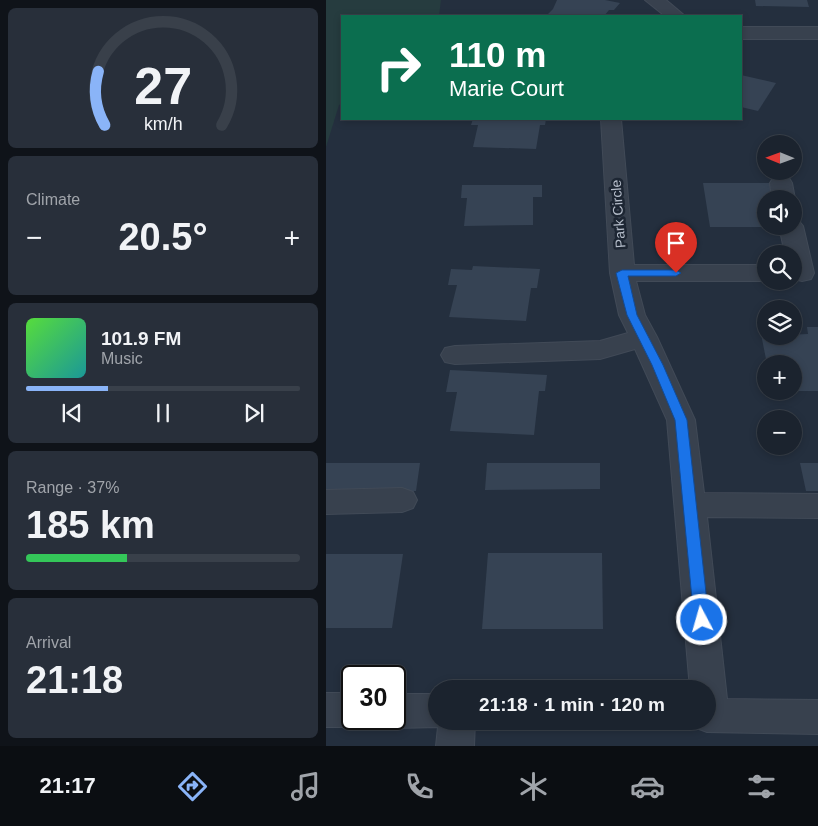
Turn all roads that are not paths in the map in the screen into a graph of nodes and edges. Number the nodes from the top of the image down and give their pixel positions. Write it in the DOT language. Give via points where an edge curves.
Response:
graph roads {
  1 [pos="654,0"];
  2 [pos="675,15"];
  3 [pos="742,33"];
  4 [pos="818,33"];
  5 [pos="611,120"];
  6 [pos="793,235"];
  7 [pos="622,273"];
  8 [pos="757,273"];
  9 [pos="804,273"];
  10 [pos="644,337"];
  11 [pos="455,355"];
  12 [pos="402,500"];
  13 [pos="326,502"];
  14 [pos="690,505"];
  15 [pos="818,506"];
  16 [pos="706,680"];
  17 [pos="326,710"];
  18 [pos="341,710"];
  19 [pos="406,711"];
  20 [pos="428,711"];
  21 [pos="716,715"];
  22 [pos="818,717"];
  23 [pos="456,730"];
  24 [pos="455,746"];
  1 -- 2 [label="street"];
  3 -- 4 [label="street"];
  5 -- 7 [label="street, Park Circle"];
  6 -- 9 [label="street"];
  7 -- 8 [label="street"];
  7 -- 10 [label="street, Park Circle" via="632,315"];
  10 -- 11 [label="street" via="600,350"];
  10 -- 14 [label="street, Park Circle" via="681,420"];
  12 -- 13 [label="street"];
  14 -- 15 [label="street"];
  14 -- 16 [label="street, Park Circle"];
  17 -- 18 [label="street"];
  19 -- 20 [label="street"];
  21 -- 22 [label="street"];
  23 -- 24 [label="street"];
}
